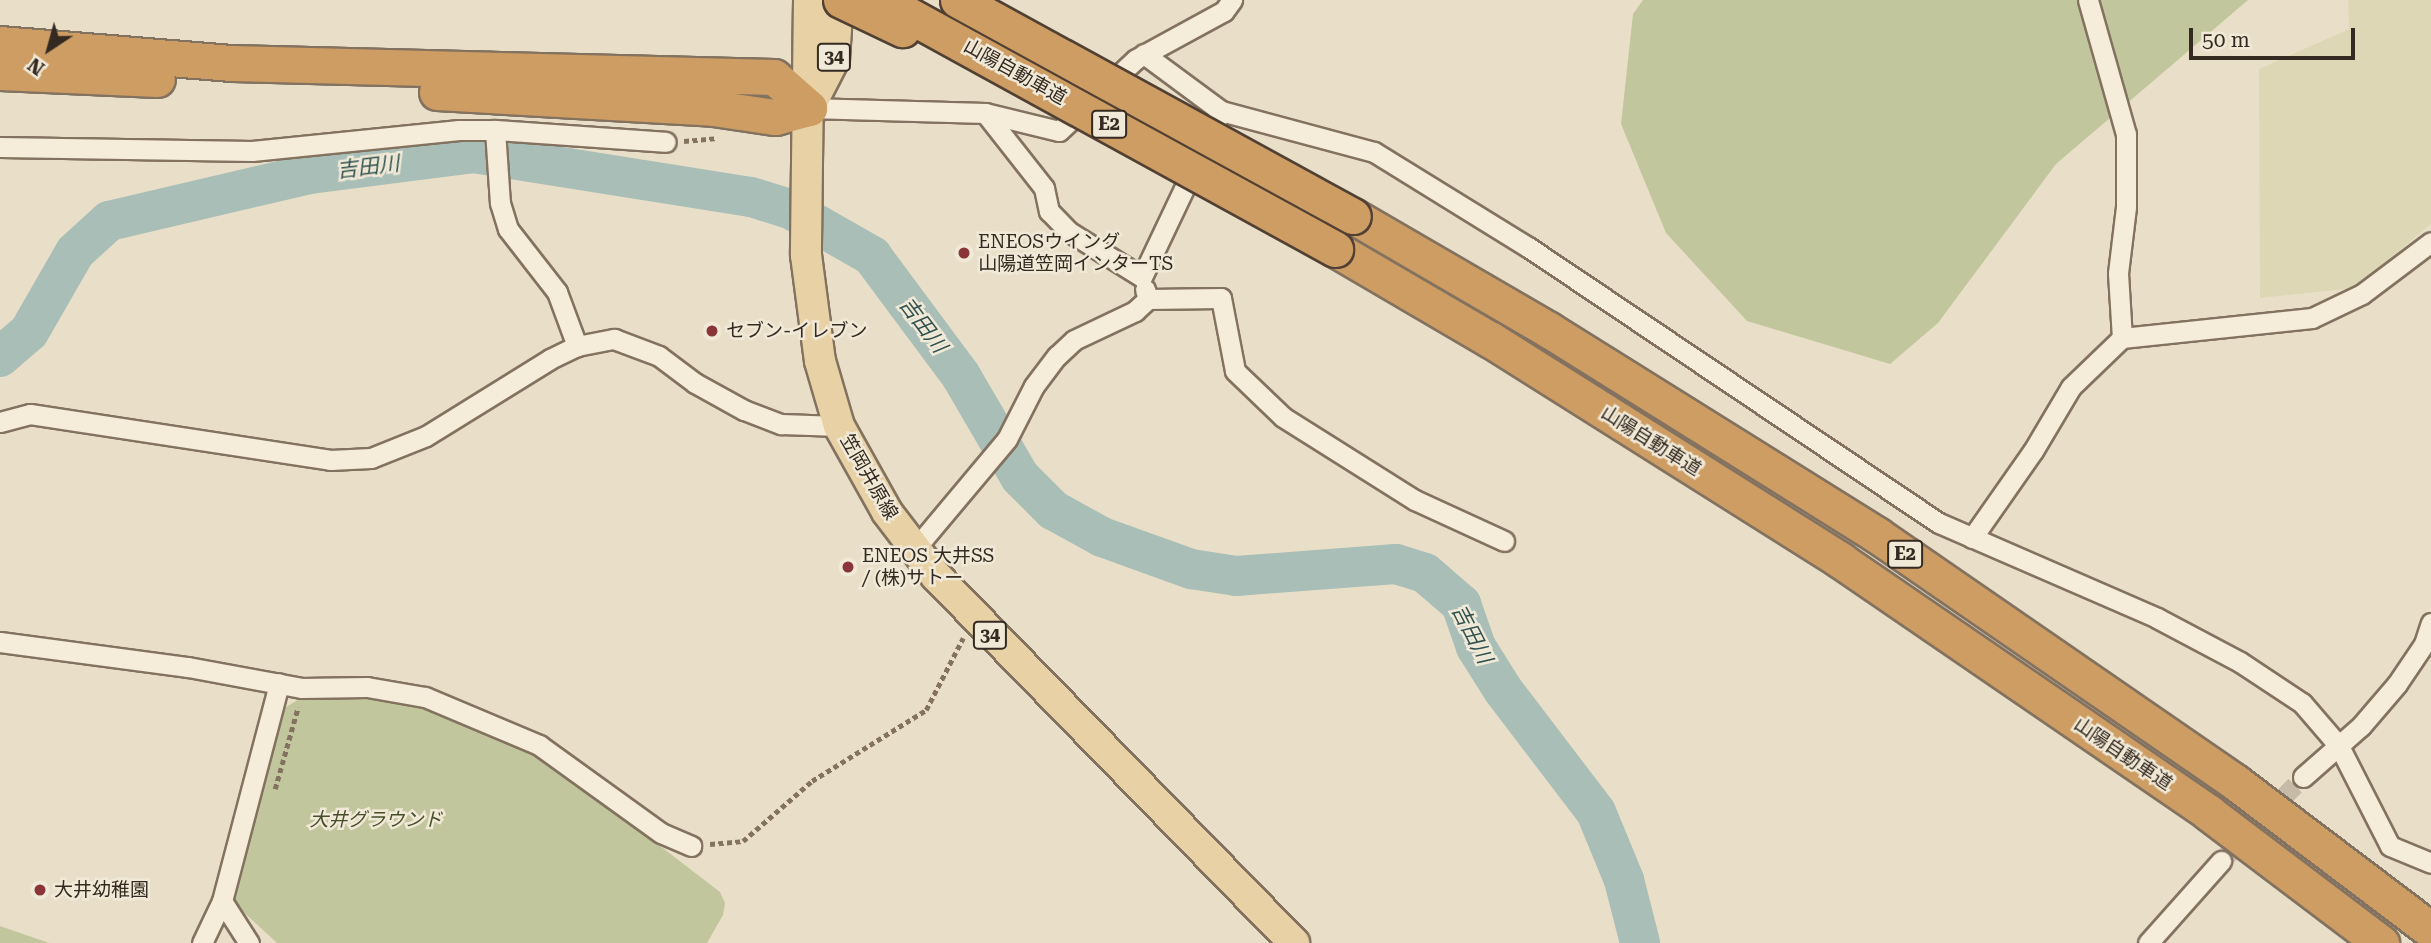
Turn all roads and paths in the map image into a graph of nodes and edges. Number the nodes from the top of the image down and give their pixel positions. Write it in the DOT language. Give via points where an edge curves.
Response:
graph roads {
  1 [pos="809,0"];
  2 [pos="840,0"];
  3 [pos="881,0"];
  4 [pos="958,0"];
  5 [pos="1232,0"];
  6 [pos="2088,0"];
  7 [pos="0,44"];
  8 [pos="1144,54"];
  9 [pos="0,72"];
  10 [pos="809,108"];
  11 [pos="1221,111"];
  12 [pos="985,113"];
  13 [pos="1118,129"];
  14 [pos="495,134"];
  15 [pos="666,142"];
  16 [pos="0,147"];
  17 [pos="2428,249"];
  18 [pos="1142,277"];
  19 [pos="1148,299"];
  20 [pos="2122,338"];
  21 [pos="577,346"];
  22 [pos="0,422"];
  23 [pos="839,426"];
  24 [pos="1972,538"];
  25 [pos="1504,541"];
  26 [pos="911,546"];
  27 [pos="976,621"];
  28 [pos="2431,624"];
  29 [pos="0,642"];
  30 [pos="279,683"];
  31 [pos="2339,746"];
  32 [pos="2303,777"];
  33 [pos="691,846"];
  34 [pos="2221,861"];
  35 [pos="2431,863"];
  36 [pos="222,901"];
  37 [pos="2431,930"];
  38 [pos="202,943"];
  39 [pos="249,943"];
  40 [pos="1294,943"];
  41 [pos="2148,943"];
  42 [pos="2381,943"];
  1 -- 10 [label="main road, 笠岡井原線 / 34"];
  2 -- 10 [label="main road, 笠岡井原線 / 34" via="834,59"];
  2 -- 13 [label="highway, bridge"];
  3 -- 13 [label="highway, 山陽自動車道 / E2, bridge"];
  4 -- 37 [label="highway, 山陽自動車道 / E2, bridge" via="1353,216 1549,330 1877,535 2235,782"];
  5 -- 8 [label="street" via="1224,10"];
  6 -- 20 [label="street" via="2126,134 2126,207 2118,272"];
  7 -- 10 [label="highway" via="232,63 774,78"];
  8 -- 11 [label="street"];
  8 -- 12 [label="street" via="1059,131"];
  9 -- 10 [label="highway" via="658,104 775,117"];
  10 -- 12 [label="street"];
  10 -- 23 [label="main road, 笠岡井原線 / 34" via="806,255 820,361"];
  11 -- 18 [label="street"];
  11 -- 24 [label="street" via="1374,152 1551,262 1939,523"];
  12 -- 18 [label="street" via="1044,188 1049,211 1068,231"];
  13 -- 42 [label="highway, 山陽自動車道 / E2, bridge" via="1491,340 1840,560 2209,813"];
  14 -- 15 [label="street"];
  14 -- 16 [label="street" via="459,130 264,150"];
  14 -- 21 [label="street" via="500,203 508,229 557,292"];
  17 -- 20 [label="street" via="2362,294 2312,317"];
  18 -- 19 [label="street"];
  19 -- 25 [label="street" via="1221,298 1236,371 1283,417 1415,500"];
  19 -- 26 [label="street" via="1120,320 1074,340 1057,356 992,459 924,538"];
  20 -- 24 [label="street" via="2070,387 2033,451"];
  21 -- 22 [label="street" via="426,436 371,458 330,460 30,415"];
  21 -- 23 [label="street" via="628,341 744,410 781,424"];
  23 -- 26 [label="main road, 笠岡井原線 / 34" via="867,480"];
  24 -- 31 [label="street" via="2157,618 2240,662 2302,703"];
  26 -- 27 [label="main road, 笠岡井原線 / 34"];
  27 -- 33 [label="path" via="955,650 926,710 812,781 743,841"];
  27 -- 40 [label="main road, 笠岡井原線 / 34"];
  28 -- 31 [label="street" via="2424,644 2397,684"];
  29 -- 30 [label="street"];
  30 -- 33 [label="street" via="301,688 367,687 425,697 539,745 661,834"];
  30 -- 36 [label="street"];
  31 -- 32 [label="street"];
  31 -- 35 [label="street" via="2390,846"];
  34 -- 41 [label="street"];
  36 -- 38 [label="street"];
  36 -- 39 [label="street"];
}
